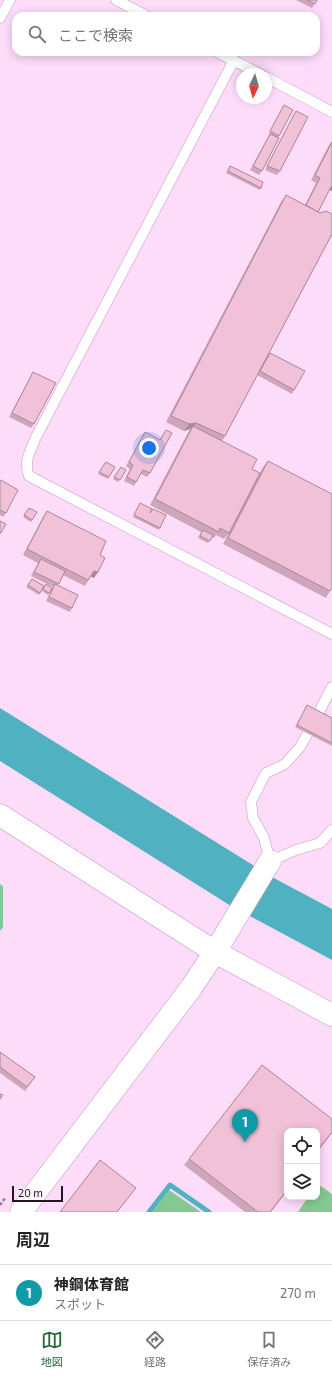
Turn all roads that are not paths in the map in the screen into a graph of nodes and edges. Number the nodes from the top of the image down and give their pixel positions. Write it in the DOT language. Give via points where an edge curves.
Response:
graph roads {
  1 [pos="10,0"];
  2 [pos="116,0"];
  3 [pos="139,12"];
  4 [pos="0,18"];
  5 [pos="226,56"];
  6 [pos="234,60"];
  7 [pos="249,68"];
  8 [pos="272,80"];
  9 [pos="332,112"];
  10 [pos="332,634"];
  11 [pos="332,688"];
  12 [pos="318,714"];
  13 [pos="308,733"];
  14 [pos="0,815"];
  15 [pos="332,830"];
  16 [pos="270,861"];
  17 [pos="215,952"];
  18 [pos="332,1015"];
  19 [pos="21,1212"];
  1 -- 4 [label="lane"];
  2 -- 3 [label="lane"];
  5 -- 6 [label="lane"];
  6 -- 7 [label="lane"];
  6 -- 10 [label="lane" via="36,437 26,460 26,469 29,476"];
  8 -- 9 [label="lane"];
  11 -- 12 [label="lane"];
  13 -- 16 [label="lane" via="285,764 266,773 251,802 253,818 264,838"];
  14 -- 17 [label="street"];
  15 -- 16 [label="lane" via="320,843"];
  16 -- 17 [label="street"];
  17 -- 18 [label="street"];
  17 -- 19 [label="street" via="191,988"];
}
